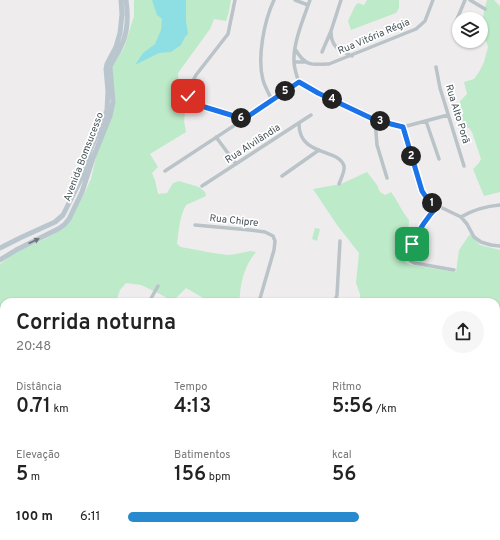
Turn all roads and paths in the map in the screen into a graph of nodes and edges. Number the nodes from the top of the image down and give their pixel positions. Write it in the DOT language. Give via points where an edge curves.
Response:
graph roads {
  1 [pos="121,0"];
  2 [pos="126,0"];
  3 [pos="235,0"];
  4 [pos="274,0"];
  5 [pos="295,0"];
  6 [pos="310,0"];
  7 [pos="341,0"];
  8 [pos="432,0"];
  9 [pos="465,0"];
  10 [pos="470,0"];
  11 [pos="308,5"];
  12 [pos="485,9"];
  13 [pos="460,12"];
  14 [pos="331,31"];
  15 [pos="295,49"];
  16 [pos="322,52"];
  17 [pos="352,56"];
  18 [pos="294,62"];
  19 [pos="306,62"];
  20 [pos="436,67"];
  21 [pos="299,82"];
  22 [pos="272,100"];
  23 [pos="311,115"];
  24 [pos="448,115"];
  25 [pos="244,119"];
  26 [pos="375,120"];
  27 [pos="426,122"];
  28 [pos="299,124"];
  29 [pos="403,127"];
  30 [pos="216,137"];
  31 [pos="319,150"];
  32 [pos="439,159"];
  33 [pos="236,164"];
  34 [pos="464,166"];
  35 [pos="165,171"];
  36 [pos="282,176"];
  37 [pos="387,178"];
  38 [pos="339,184"];
  39 [pos="202,186"];
  40 [pos="500,205"];
  41 [pos="438,206"];
  42 [pos="461,217"];
  43 [pos="195,225"];
  44 [pos="340,241"];
  45 [pos="500,246"];
  46 [pos="0,248"];
  47 [pos="0,260"];
  48 [pos="454,270"];
  49 [pos="158,286"];
  50 [pos="151,298"];
  51 [pos="260,298"];
  52 [pos="336,298"];
  1 -- 46 [label="street, Avenida Bomsucesso" via="120,33 106,70 107,110 80,183 59,219"];
  47 -- 2 [label="street, Avenida Bomsucesso, one-way" via="62,227 78,201 112,109 110,67 125,35"];
  3 -- 25 [label="street" via="228,34 196,75 188,93 194,104"];
  4 -- 22 [label="street" via="263,37 261,66 263,80"];
  5 -- 11 [label="street"];
  6 -- 11 [label="street"];
  7 -- 14 [label="street"];
  8 -- 17 [label="street, Rua Vitória Régia" via="425,21 416,29"];
  9 -- 13 [label="street"];
  10 -- 12 [label="street"];
  11 -- 15 [label="street"];
  14 -- 16 [label="street"];
  14 -- 17 [label="street" via="334,45"];
  15 -- 18 [label="street"];
  15 -- 19 [label="street"];
  17 -- 19 [label="street, Rua Vitória Régia" via="329,64"];
  18 -- 19 [label="street, Rua Vitória Régia"];
  18 -- 21 [label="street"];
  20 -- 24 [label="street, Rua Alto Porã"];
  21 -- 22 [label="street"];
  21 -- 26 [label="street"];
  22 -- 25 [label="street"];
  23 -- 28 [label="street, Rua Alvilândia"];
  24 -- 27 [label="street"];
  24 -- 34 [label="street, Rua Alto Porã"];
  25 -- 30 [label="street"];
  26 -- 29 [label="street"];
  26 -- 37 [label="street" via="377,145"];
  27 -- 29 [label="street"];
  27 -- 32 [label="street"];
  28 -- 31 [label="street" via="304,140 312,148"];
  28 -- 33 [label="street, Rua Alvilândia"];
  29 -- 41 [label="street" via="422,191 428,200"];
  30 -- 33 [label="street"];
  30 -- 35 [label="street"];
  31 -- 36 [label="street"];
  31 -- 38 [label="street" via="338,158 344,165"];
  33 -- 39 [label="street, Rua Alvilândia"];
  40 -- 42 [label="street"];
  41 -- 42 [label="street"];
  41 -- 48 [label="street" via="420,227 408,257 414,263"];
  42 -- 45 [label="street" via="477,240"];
  43 -- 51 [label="street, Rua Chipre" via="255,231 273,236 274,250"];
  44 -- 52 [label="street"];
  49 -- 50 [label="street"];
}
